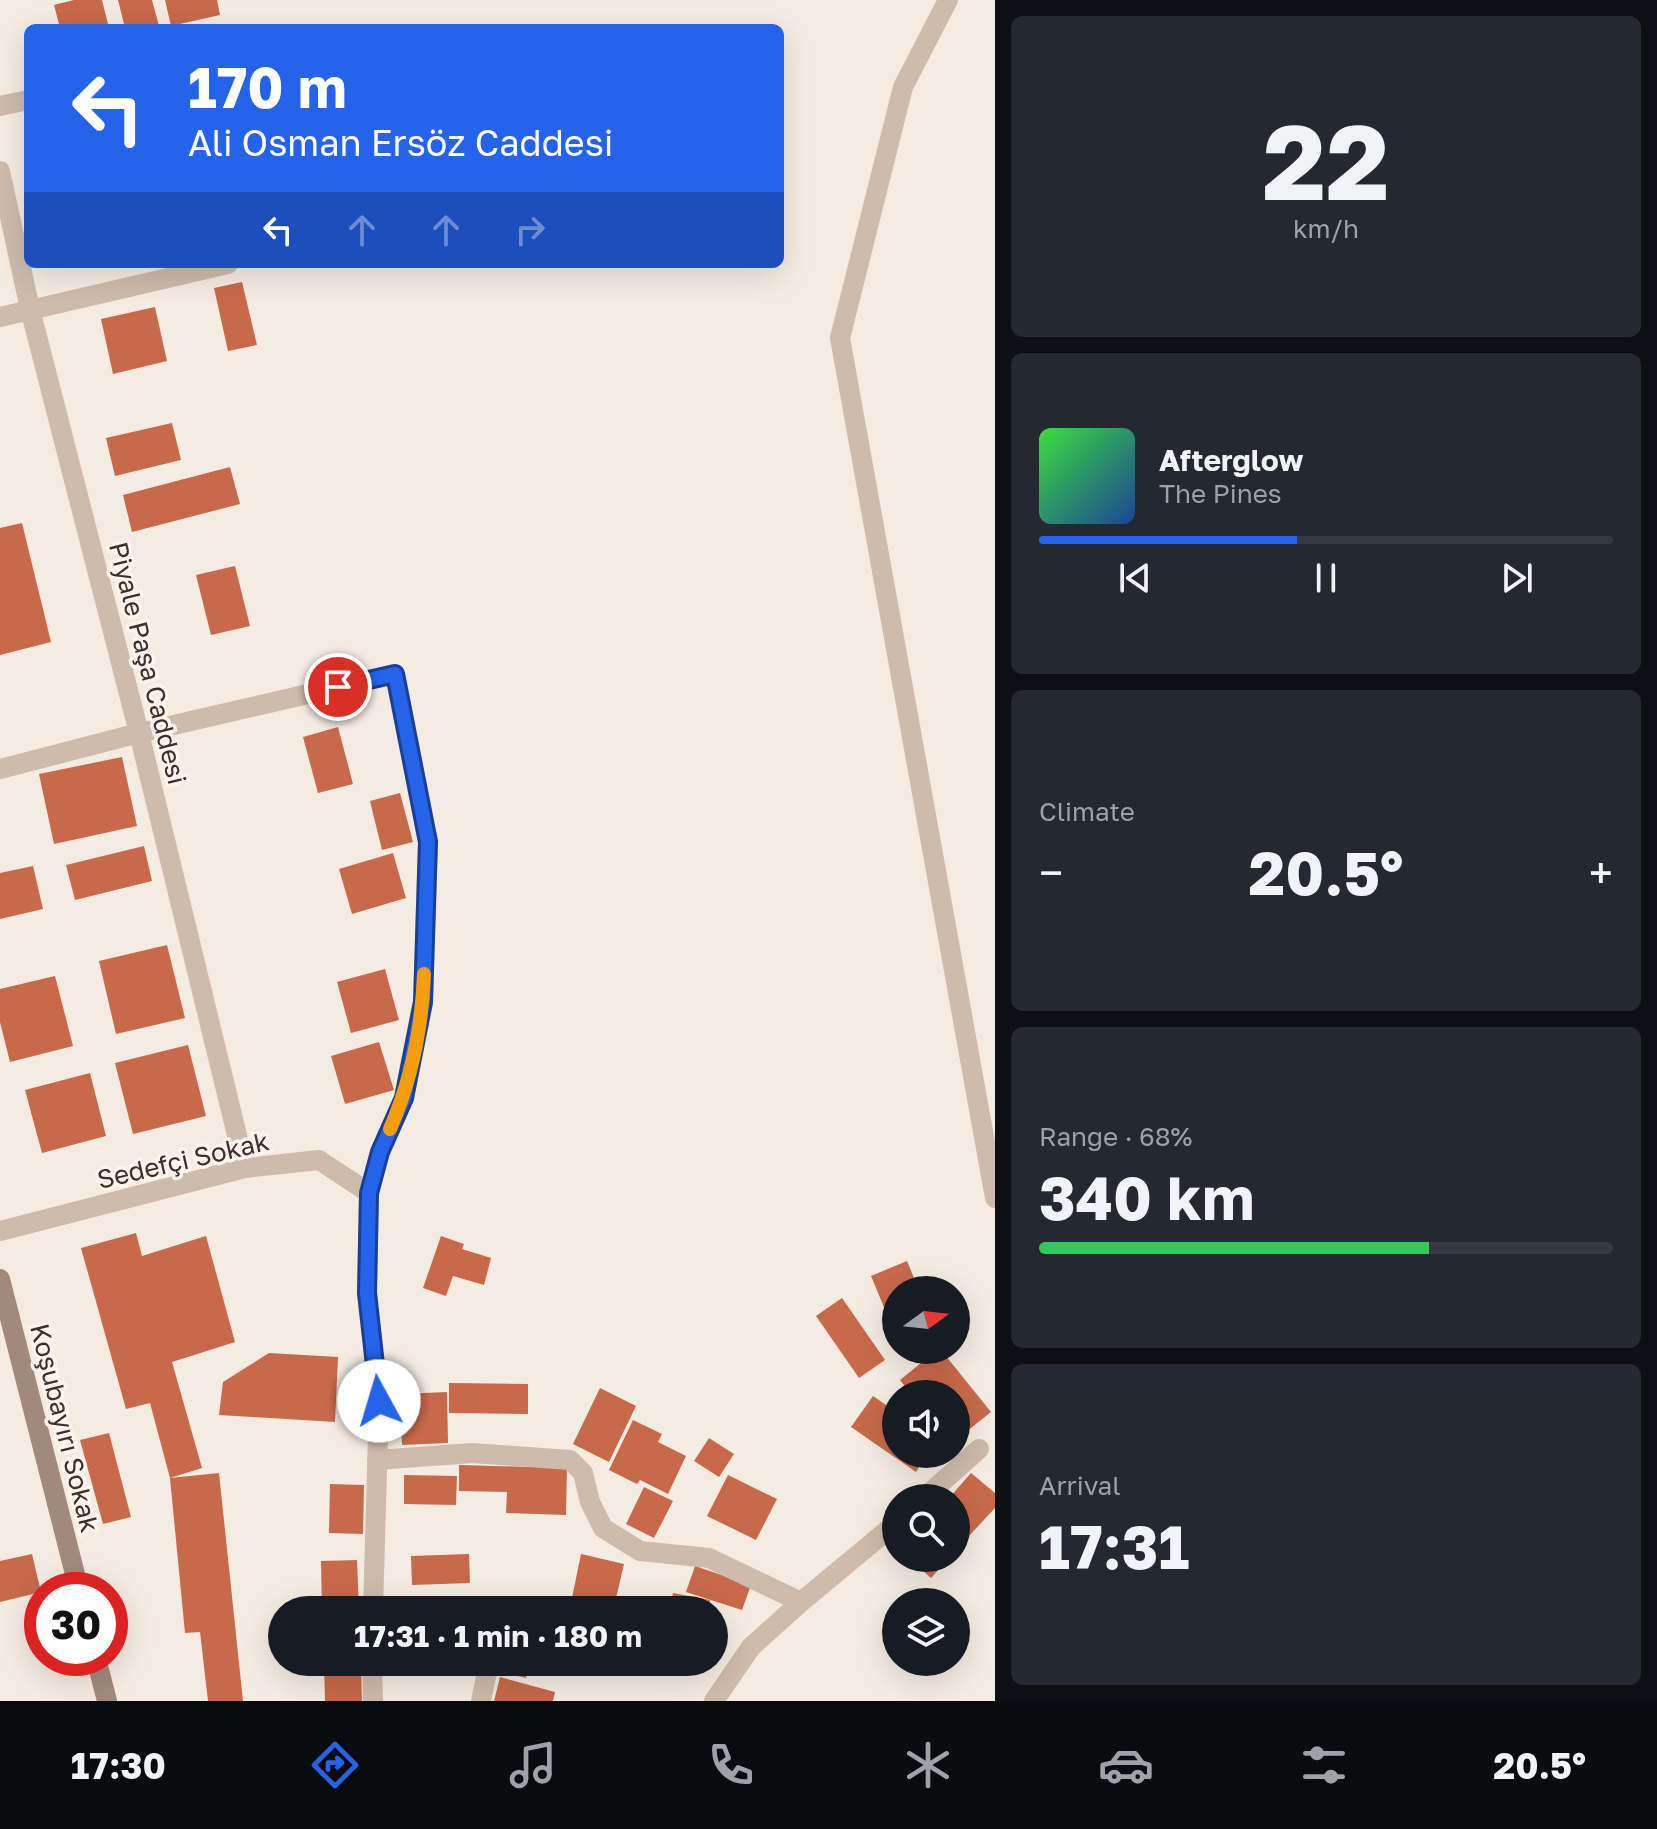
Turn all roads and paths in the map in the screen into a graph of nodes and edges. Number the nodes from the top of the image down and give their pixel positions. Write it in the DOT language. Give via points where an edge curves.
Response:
graph roads {
  1 [pos="948,0"];
  2 [pos="24,101"];
  3 [pos="0,106"];
  4 [pos="0,171"];
  5 [pos="210,268"];
  6 [pos="30,309"];
  7 [pos="0,317"];
  8 [pos="139,733"];
  9 [pos="0,769"];
  10 [pos="245,1168"];
  11 [pos="369,1193"];
  12 [pos="995,1198"];
  13 [pos="0,1231"];
  14 [pos="0,1279"];
  15 [pos="979,1449"];
  16 [pos="377,1460"];
  17 [pos="940,1484"];
  18 [pos="882,1535"];
  19 [pos="74,1572"];
  20 [pos="373,1596"];
  21 [pos="801,1602"];
  22 [pos="101,1676"];
  23 [pos="372,1676"];
  24 [pos="486,1676"];
  25 [pos="107,1701"];
  26 [pos="373,1701"];
  27 [pos="481,1701"];
  28 [pos="714,1701"];
  1 -- 12 [label="street" via="903,87 840,338"];
  2 -- 3 [label="street"];
  4 -- 6 [label="street, Piyale Paşa Caddesi"];
  5 -- 6 [label="street"];
  6 -- 7 [label="street"];
  6 -- 8 [label="street, Piyale Paşa Caddesi"];
  8 -- 9 [label="street"];
  8 -- 10 [label="street, Piyale Paşa Caddesi"];
  8 -- 11 [label="street" via="395,674 428,842 423,1002 404,1098"];
  10 -- 11 [label="street, Sedefçi Sokak" via="319,1160"];
  10 -- 13 [label="street, Sedefçi Sokak"];
  11 -- 16 [label="street" via="367,1293 379,1401"];
  14 -- 19 [label="street, Koşubayırı Sokak"];
  15 -- 17 [label="street"];
  16 -- 20 [label="street"];
  16 -- 21 [label="street" via="472,1453 570,1460 583,1473 603,1528 640,1551 709,1558"];
  18 -- 21 [label="street"];
  21 -- 28 [label="street" via="751,1647"];
  22 -- 25 [label="street"];
  23 -- 26 [label="street"];
  24 -- 27 [label="street"];
}
